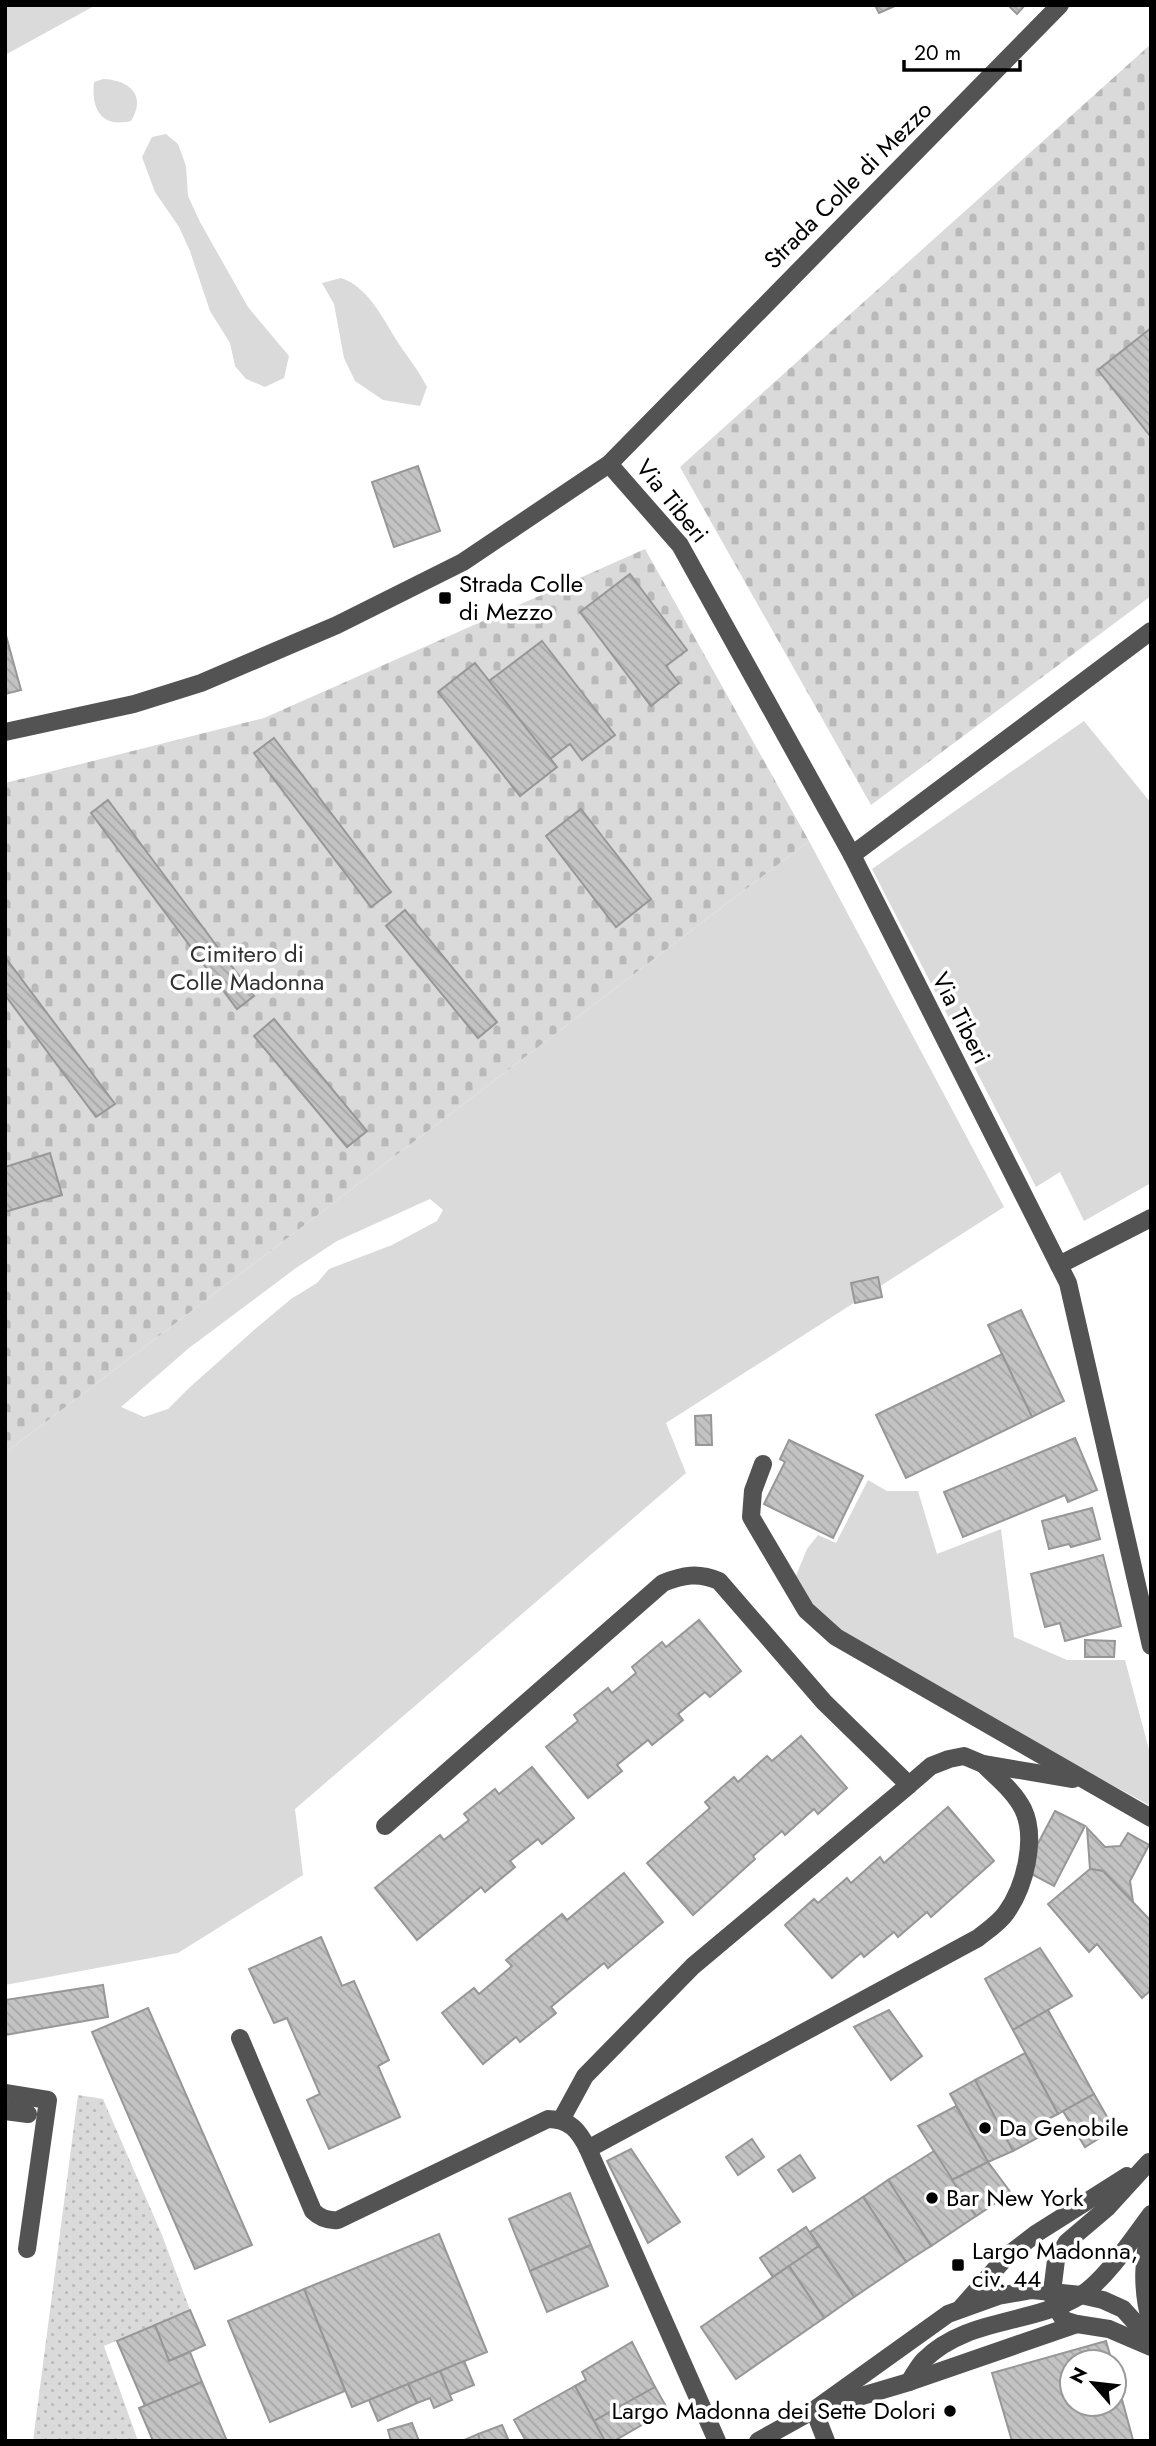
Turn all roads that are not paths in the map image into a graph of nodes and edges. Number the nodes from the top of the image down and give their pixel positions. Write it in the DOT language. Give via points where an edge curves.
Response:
graph roads {
  1 [pos="1060,5"];
  2 [pos="609,464"];
  3 [pos="1151,631"];
  4 [pos="5,732"];
  5 [pos="852,855"];
  6 [pos="1151,1217"];
  7 [pos="1059,1265"];
  8 [pos="763,1464"];
  9 [pos="1151,1646"];
  10 [pos="983,1764"];
  11 [pos="1084,1781"];
  12 [pos="909,1785"];
  13 [pos="1151,1818"];
  14 [pos="385,1826"];
  15 [pos="240,2038"];
  16 [pos="5,2093"];
  17 [pos="5,2111"];
  18 [pos="28,2114"];
  19 [pos="561,2120"];
  20 [pos="588,2149"];
  21 [pos="1150,2161"];
  22 [pos="1151,2214"];
  23 [pos="1151,2224"];
  24 [pos="27,2249"];
  25 [pos="1081,2295"];
  26 [pos="1054,2299"];
  27 [pos="961,2308"];
  28 [pos="1151,2323"];
  29 [pos="1077,2324"];
  30 [pos="1151,2340"];
  31 [pos="1151,2347"];
  32 [pos="909,2382"];
  33 [pos="814,2410"];
  34 [pos="718,2441"];
  35 [pos="758,2441"];
  36 [pos="826,2441"];
  1 -- 2 [label="street, Strada Colle di Mezzo"];
  2 -- 4 [label="street, Strada Colle di Mezzo" via="463,562 337,625 201,683 134,704"];
  2 -- 5 [label="street, Via Tiberi" via="681,545"];
  3 -- 5 [label="street"];
  5 -- 7 [label="street, Via Tiberi"];
  6 -- 7 [label="street"];
  7 -- 9 [label="street, Via Tiberi" via="1068,1283"];
  8 -- 11 [label="street" via="753,1491 751,1517 806,1610 836,1637 870,1658"];
  10 -- 11 [label="street"];
  10 -- 12 [label="street" via="964,1756 948,1759 931,1766"];
  10 -- 20 [label="street" via="1021,1806 1030,1835 1018,1889 997,1923 978,1938"];
  11 -- 13 [label="street"];
  12 -- 14 [label="street" via="824,1702 719,1581 691,1574 663,1583"];
  12 -- 19 [label="street" via="693,1966 585,2076"];
  15 -- 19 [label="street" via="305,2195 317,2215 330,2221 542,2121"];
  16 -- 24 [label="street" via="48,2099"];
  17 -- 18 [label="street"];
  19 -- 20 [label="street" via="578,2130"];
  20 -- 34 [label="street"];
  21 -- 26 [label="street" via="1107,2208 1067,2242 1056,2260"];
  21 -- 27 [label="street" via="1007,2256"];
  22 -- 25 [label="street" via="1096,2284"];
  23 -- 28 [label="street" via="1143,2276"];
  25 -- 26 [label="street"];
  25 -- 30 [label="street" via="1124,2309"];
  26 -- 27 [label="street" via="1032,2290"];
  26 -- 29 [label="street" via="1064,2320"];
  26 -- 32 [label="street" via="960,2336 923,2361"];
  27 -- 33 [label="street"];
  29 -- 31 [label="street" via="1109,2329"];
  29 -- 32 [label="street"];
  32 -- 33 [label="street"];
  33 -- 35 [label="street"];
  33 -- 36 [label="street"];
}
